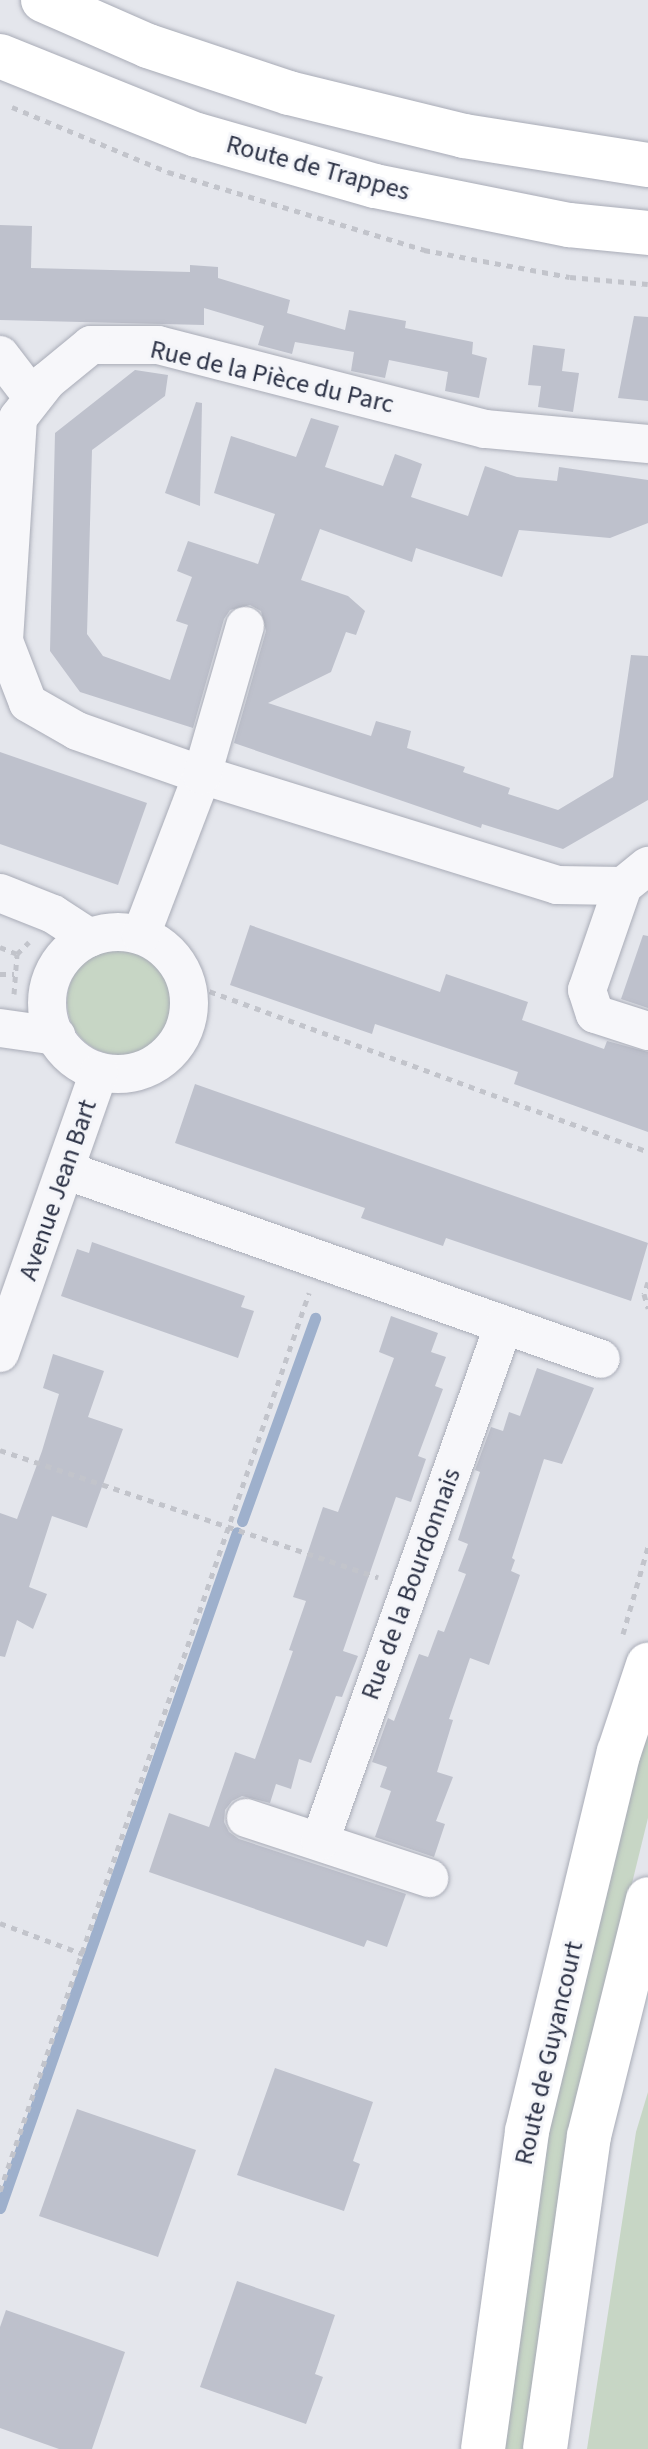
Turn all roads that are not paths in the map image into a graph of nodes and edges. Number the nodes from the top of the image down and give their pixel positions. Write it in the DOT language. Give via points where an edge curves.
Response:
graph roads {
  1 [pos="43,0"];
  2 [pos="0,56"];
  3 [pos="648,165"];
  4 [pos="648,233"];
  5 [pos="0,355"];
  6 [pos="33,398"];
  7 [pos="648,444"];
  8 [pos="245,626"];
  9 [pos="202,775"];
  10 [pos="636,876"];
  11 [pos="0,893"];
  12 [pos="141,935"];
  13 [pos="90,938"];
  14 [pos="8,1015"];
  15 [pos="648,1031"];
  16 [pos="56,1036"];
  17 [pos="99,1072"];
  18 [pos="65,1170"];
  19 [pos="503,1327"];
  20 [pos="0,1353"];
  21 [pos="601,1359"];
  22 [pos="648,1665"];
  23 [pos="246,1818"];
  24 [pos="320,1841"];
  25 [pos="429,1878"];
  26 [pos="648,1899"];
  27 [pos="483,2449"];
  28 [pos="545,2449"];
  1 -- 3 [label="main road" via="148,46 289,93 464,136"];
  2 -- 4 [label="main road, Route de Trappes" via="197,135 375,186 569,225"];
  5 -- 6 [label="street"];
  6 -- 7 [label="street, Rue de la Pièce du Parc" via="91,345 158,345 485,429"];
  6 -- 9 [label="street, Rue de la Pièce du Parc" via="18,418 4,641 28,703 77,731"];
  8 -- 9 [label="street"];
  9 -- 10 [label="street, Rue de la Pièce du Parc" via="557,885"];
  9 -- 12 [label="street"];
  10 -- 15 [label="street" via="587,990 595,1014"];
  11 -- 13 [label="street" via="53,914"];
  12 -- 13 [label="street" via="106,932"];
  12 -- 17 [label="street" via="162,946 187,983 186,1026 161,1060 142,1070"];
  13 -- 16 [label="street" via="56,969 48,1003"];
  14 -- 16 [label="street"];
  16 -- 17 [label="street" via="67,1052"];
  17 -- 18 [label="street, Avenue Jean Bart"];
  18 -- 19 [label="street"];
  18 -- 20 [label="street, Avenue Jean Bart"];
  19 -- 21 [label="street"];
  19 -- 24 [label="street, Rue de la Bourdonnais"];
  22 -- 27 [label="main road, Route de Guyancourt" via="619,1752 527,2131"];
  23 -- 24 [label="street"];
  24 -- 25 [label="street"];
  26 -- 28 [label="main road" via="589,2136"];
}
